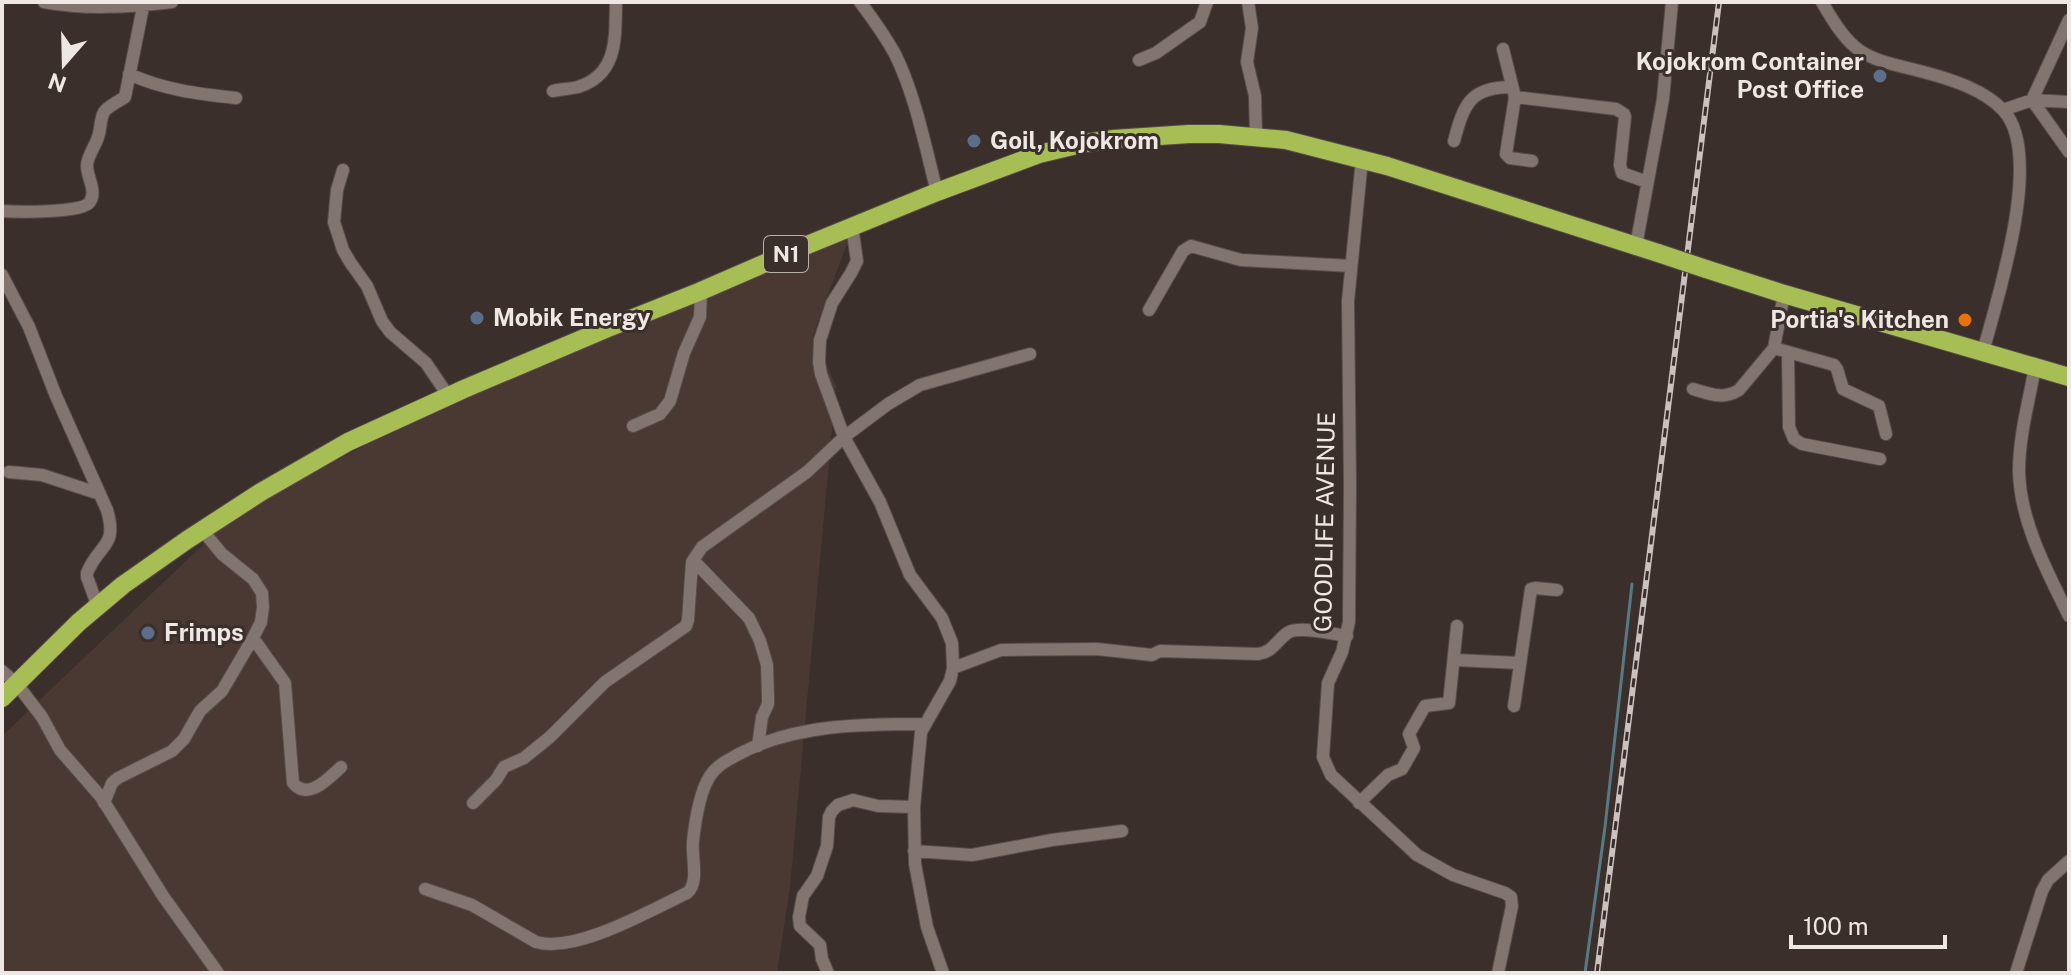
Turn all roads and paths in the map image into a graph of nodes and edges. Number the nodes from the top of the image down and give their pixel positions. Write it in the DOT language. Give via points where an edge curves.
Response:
graph roads {
  1 [pos="44,2"];
  2 [pos="172,2"];
  3 [pos="616,2"];
  4 [pos="860,2"];
  5 [pos="1207,2"];
  6 [pos="1248,2"];
  7 [pos="1672,2"];
  8 [pos="1822,2"];
  9 [pos="144,4"];
  10 [pos="2069,20"];
  11 [pos="1503,49"];
  12 [pos="1139,60"];
  13 [pos="129,74"];
  14 [pos="553,91"];
  15 [pos="1514,92"];
  16 [pos="236,98"];
  17 [pos="2032,100"];
  18 [pos="2069,102"];
  19 [pos="2003,110"];
  20 [pos="1256,136"];
  21 [pos="1454,141"];
  22 [pos="2069,152"];
  23 [pos="1362,159"];
  24 [pos="1532,161"];
  25 [pos="343,170"];
  26 [pos="1647,182"];
  27 [pos="937,192"];
  28 [pos="2,211"];
  29 [pos="852,226"];
  30 [pos="1636,246"];
  31 [pos="1351,266"];
  32 [pos="2,275"];
  33 [pos="701,291"];
  34 [pos="1784,294"];
  35 [pos="1149,310"];
  36 [pos="1774,348"];
  37 [pos="1788,352"];
  38 [pos="1983,352"];
  39 [pos="1030,354"];
  40 [pos="2035,367"];
  41 [pos="2069,377"];
  42 [pos="1693,389"];
  43 [pos="449,397"];
  44 [pos="633,426"];
  45 [pos="1886,434"];
  46 [pos="844,437"];
  47 [pos="1880,459"];
  48 [pos="9,472"];
  49 [pos="100,494"];
  50 [pos="203,531"];
  51 [pos="693,560"];
  52 [pos="1557,590"];
  53 [pos="98,607"];
  54 [pos="2069,616"];
  55 [pos="1457,626"];
  56 [pos="1347,636"];
  57 [pos="253,638"];
  58 [pos="1455,660"];
  59 [pos="1520,663"];
  60 [pos="953,668"];
  61 [pos="9,677"];
  62 [pos="2,698"];
  63 [pos="1514,706"];
  64 [pos="925,724"];
  65 [pos="758,746"];
  66 [pos="341,767"];
  67 [pos="104,803"];
  68 [pos="473,803"];
  69 [pos="1359,803"];
  70 [pos="914,807"];
  71 [pos="1122,831"];
  72 [pos="914,851"];
  73 [pos="2069,861"];
  74 [pos="425,889"];
  75 [pos="218,973"];
  76 [pos="828,973"];
  77 [pos="943,973"];
  78 [pos="1498,973"];
  79 [pos="2016,973"];
  1 -- 9 [label="street" via="103,8"];
  2 -- 9 [label="street"];
  3 -- 14 [label="street" via="614,46 607,63 595,78"];
  4 -- 27 [label="street" via="906,79"];
  5 -- 12 [label="street" via="1200,22"];
  6 -- 20 [label="street" via="1252,28 1247,62"];
  7 -- 26 [label="street" via="1663,99"];
  8 -- 19 [label="street" via="1855,49 1872,59 1961,84"];
  9 -- 13 [label="street"];
  10 -- 17 [label="street"];
  11 -- 15 [label="street"];
  13 -- 16 [label="street" via="158,86"];
  13 -- 28 [label="street" via="125,97 106,109 87,160 92,191 88,205"];
  15 -- 21 [label="street" via="1479,93 1466,105"];
  15 -- 24 [label="street" via="1506,154"];
  15 -- 26 [label="street" via="1621,111 1622,173"];
  17 -- 18 [label="street"];
  17 -- 19 [label="street"];
  17 -- 22 [label="street"];
  19 -- 38 [label="street" via="2017,137 2017,203 2010,254"];
  20 -- 23 [label="highway, N1"];
  20 -- 27 [label="highway, N1" via="1189,134 1085,143 1039,154"];
  23 -- 30 [label="highway, N1"];
  23 -- 31 [label="street, GOODLIFE AVENUE"];
  25 -- 43 [label="street" via="334,222 343,250 382,321 426,363"];
  26 -- 30 [label="street"];
  27 -- 29 [label="highway, N1"];
  29 -- 33 [label="highway, N1"];
  29 -- 46 [label="street" via="857,261 832,303 819,352 821,374"];
  30 -- 34 [label="highway, N1, bridge"];
  31 -- 35 [label="street" via="1241,260 1191,246"];
  31 -- 56 [label="street, GOODLIFE AVENUE"];
  32 -- 49 [label="street"];
  33 -- 43 [label="highway, N1"];
  33 -- 44 [label="street" via="700,317 670,401 660,414"];
  34 -- 36 [label="street"];
  34 -- 38 [label="highway, N1"];
  36 -- 37 [label="street"];
  36 -- 42 [label="street" via="1732,395"];
  37 -- 45 [label="street" via="1834,365 1843,389 1879,406"];
  37 -- 47 [label="street" via="1789,427 1794,439"];
  38 -- 40 [label="highway, N1"];
  39 -- 46 [label="street" via="920,385"];
  40 -- 41 [label="highway, N1"];
  40 -- 54 [label="street" via="2022,435 2021,488 2030,529"];
  43 -- 50 [label="highway, N1" via="320,457"];
  46 -- 51 [label="street" via="807,472 702,547"];
  46 -- 60 [label="street" via="880,502 910,575 942,618 952,643"];
  48 -- 49 [label="street" via="42,475"];
  49 -- 53 [label="street" via="112,527 87,573"];
  50 -- 53 [label="highway, N1"];
  50 -- 57 [label="street" via="262,593 261,622"];
  51 -- 65 [label="street" via="749,618 760,641 768,704"];
  51 -- 68 [label="street" via="686,626 605,682 550,737 504,767"];
  52 -- 59 [label="street" via="1531,589"];
  53 -- 61 [label="highway, N1"];
  55 -- 58 [label="street"];
  56 -- 60 [label="street" via="1298,629 1258,654 1001,650"];
  56 -- 69 [label="street, GOODLIFE AVENUE" via="1328,683 1323,757 1331,775"];
  57 -- 66 [label="street" via="285,683 295,787 317,788"];
  57 -- 67 [label="street" via="222,691 200,711 178,746 118,778"];
  58 -- 59 [label="street"];
  58 -- 69 [label="street" via="1449,703 1425,706 1409,734 1414,748 1404,766"];
  59 -- 63 [label="street"];
  60 -- 64 [label="street"];
  61 -- 62 [label="highway, N1"];
  61 -- 67 [label="street"];
  64 -- 65 [label="street" via="822,728"];
  64 -- 70 [label="street"];
  65 -- 74 [label="street" via="719,765 709,776 693,837 692,889 606,932 546,945 472,905"];
  67 -- 75 [label="street"];
  69 -- 78 [label="street, GOODLIFE AVENUE" via="1417,855 1511,897"];
  70 -- 72 [label="street"];
  70 -- 76 [label="street" via="853,800 832,811 827,846 799,917 800,926 820,945"];
  71 -- 72 [label="street" via="972,855"];
  72 -- 77 [label="street" via="927,927"];
  73 -- 79 [label="street" via="2042,891"];
}
